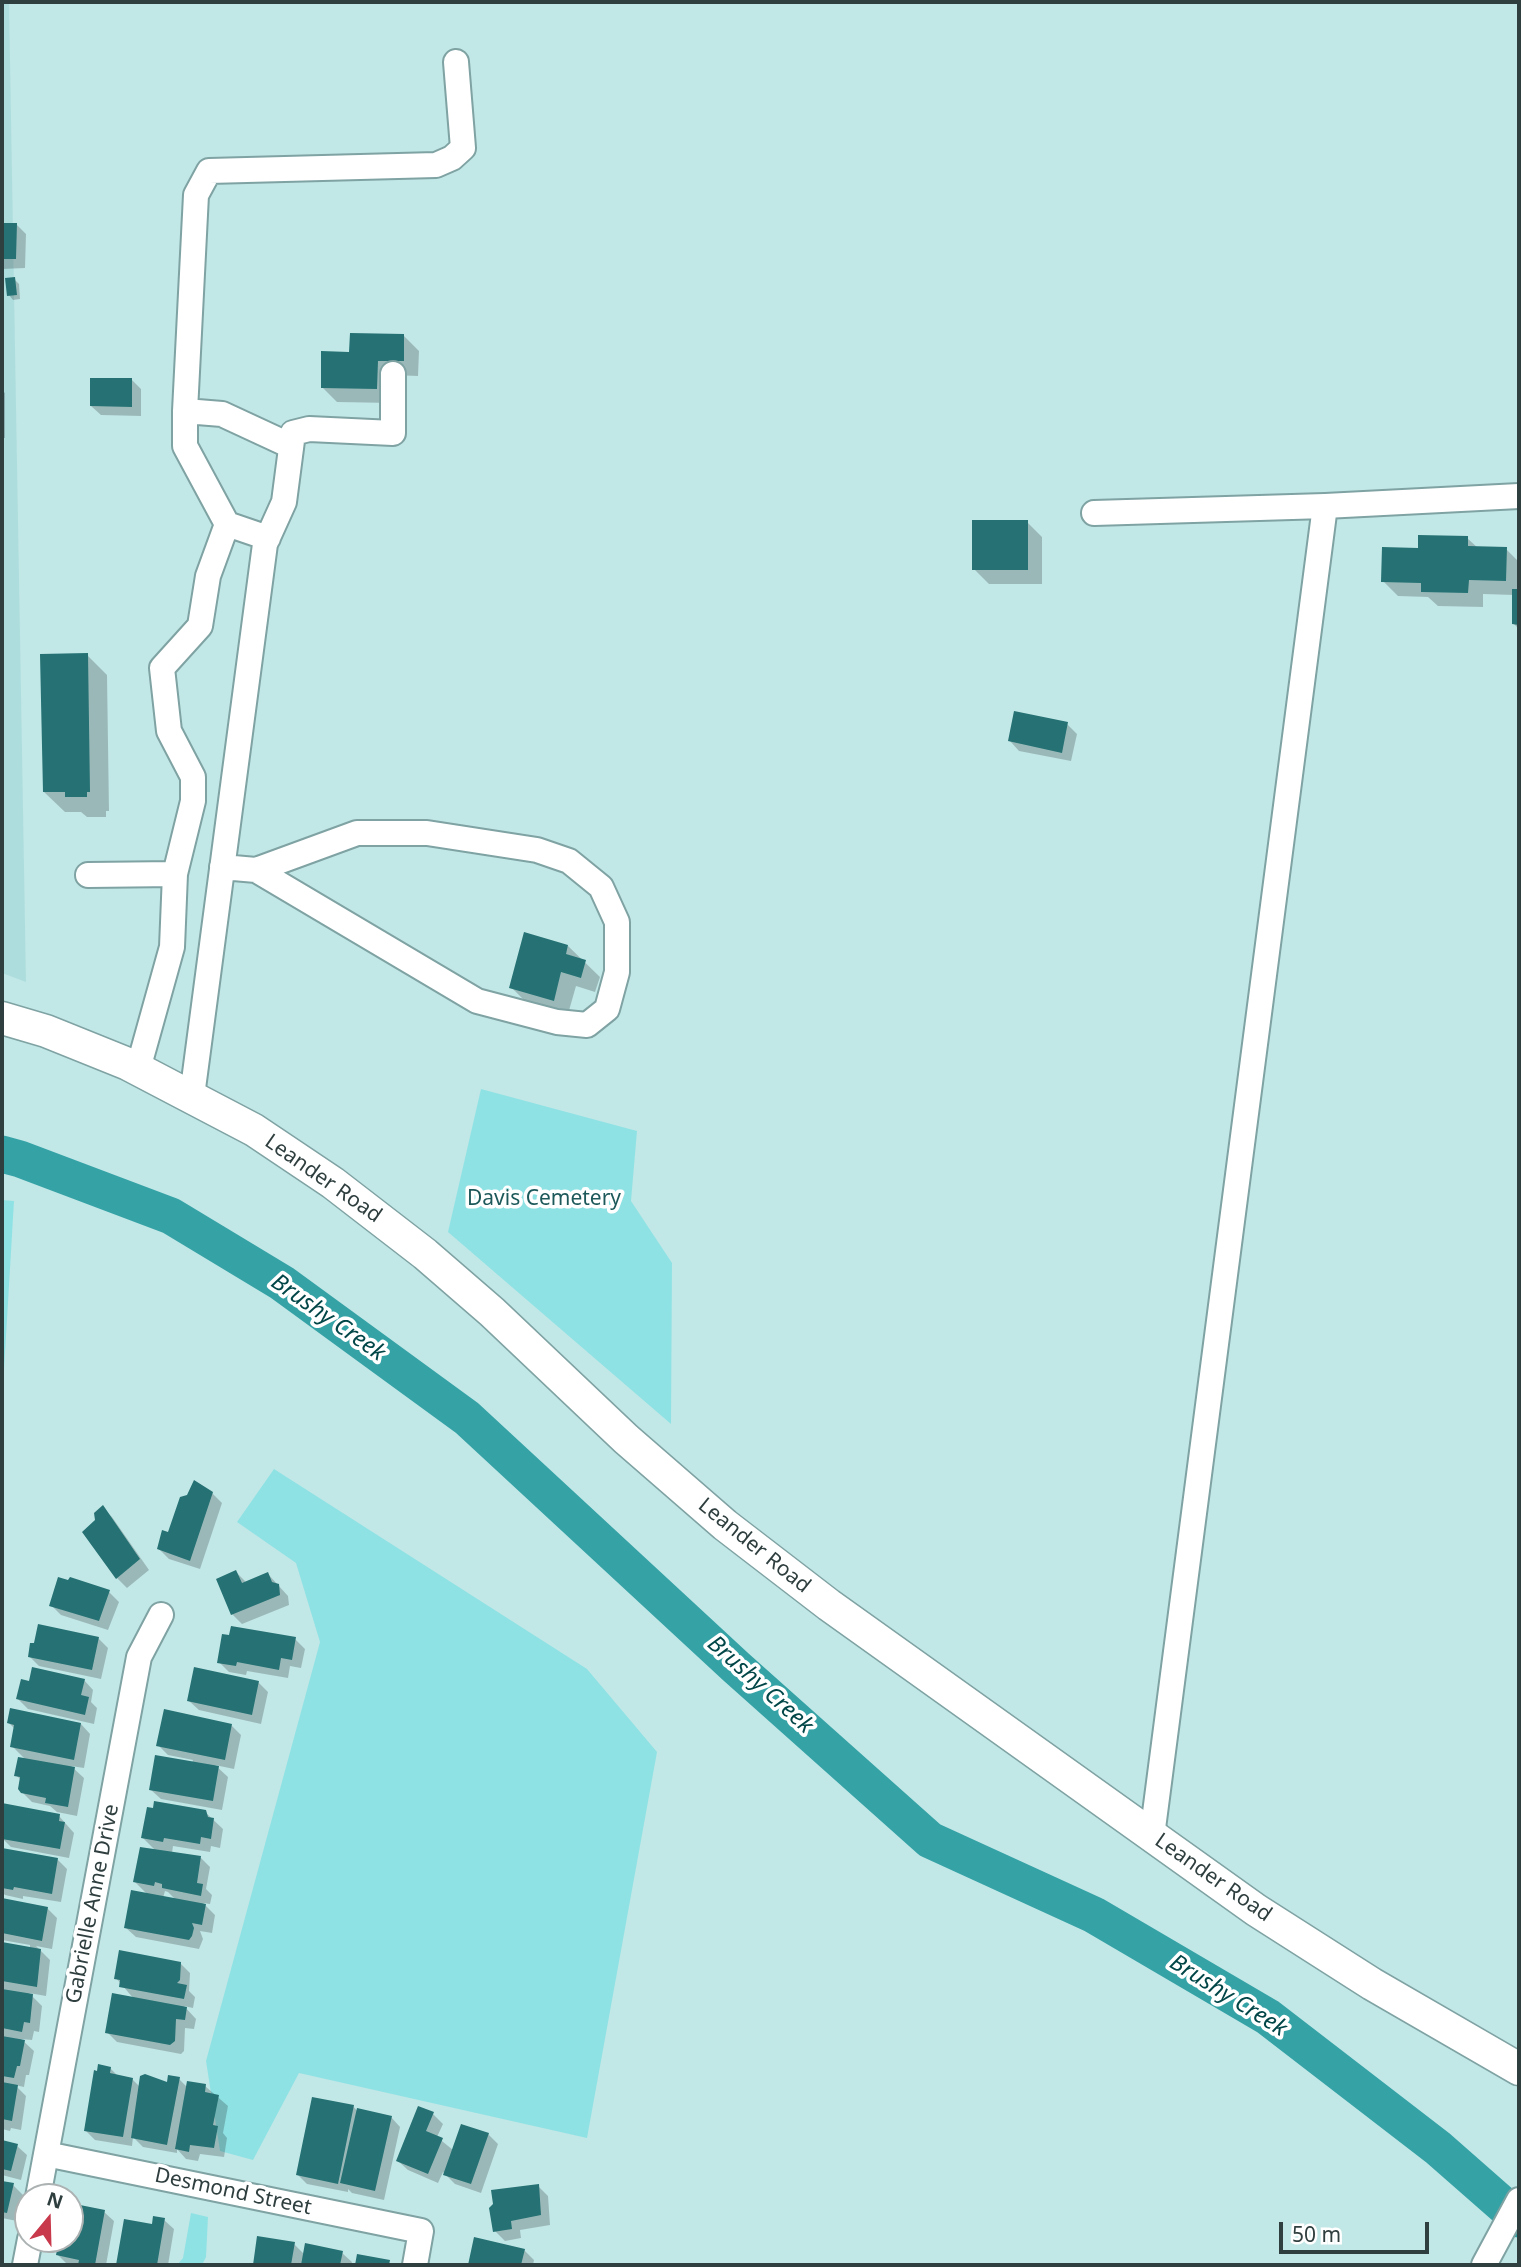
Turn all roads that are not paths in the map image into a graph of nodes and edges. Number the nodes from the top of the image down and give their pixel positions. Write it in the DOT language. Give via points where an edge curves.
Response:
graph roads {
  1 [pos="456,62"];
  2 [pos="393,374"];
  3 [pos="185,411"];
  4 [pos="290,446"];
  5 [pos="1519,496"];
  6 [pos="1325,506"];
  7 [pos="1094,513"];
  8 [pos="227,524"];
  9 [pos="268,538"];
  10 [pos="222,867"];
  11 [pos="256,870"];
  12 [pos="176,874"];
  13 [pos="88,876"];
  14 [pos="2,1018"];
  15 [pos="138,1069"];
  16 [pos="192,1096"];
  17 [pos="161,1615"];
  18 [pos="1152,1836"];
  19 [pos="1519,2069"];
  20 [pos="46,2154"];
  21 [pos="41,2183"];
  22 [pos="1519,2200"];
  23 [pos="415,2265"];
  24 [pos="1484,2265"];
  1 -- 3 [label="street" via="463,148 452,158 436,165 209,171 196,195"];
  2 -- 4 [label="street" via="393,433 309,429 293,433"];
  3 -- 4 [label="street" via="222,414"];
  3 -- 8 [label="street" via="185,446"];
  4 -- 9 [label="street" via="284,502"];
  5 -- 6 [label="street"];
  6 -- 7 [label="street"];
  6 -- 18 [label="street"];
  8 -- 9 [label="street"];
  8 -- 12 [label="street" via="208,576 200,626 162,668 169,731 193,777 193,801"];
  9 -- 10 [label="street"];
  10 -- 11 [label="street"];
  10 -- 16 [label="street"];
  11 -- 11 [label="street" via="357,833 427,833 537,850 569,861 601,887 617,922 617,972 607,1009 587,1025 556,1022 477,1001"];
  12 -- 13 [label="street"];
  12 -- 15 [label="street" via="172,947"];
  14 -- 15 [label="main road, Leander Road"];
  15 -- 16 [label="main road, Leander Road"];
  16 -- 18 [label="main road, Leander Road" via="277,1145 415,1246 725,1525"];
  17 -- 20 [label="street, Gabrielle Anne Drive" via="139,1657"];
  18 -- 19 [label="main road, Leander Road" via="1372,1984"];
  20 -- 21 [label="street, Gabrielle Anne Drive"];
  20 -- 23 [label="street, Desmond Street" via="421,2231"];
  22 -- 24 [label="street"];
}
